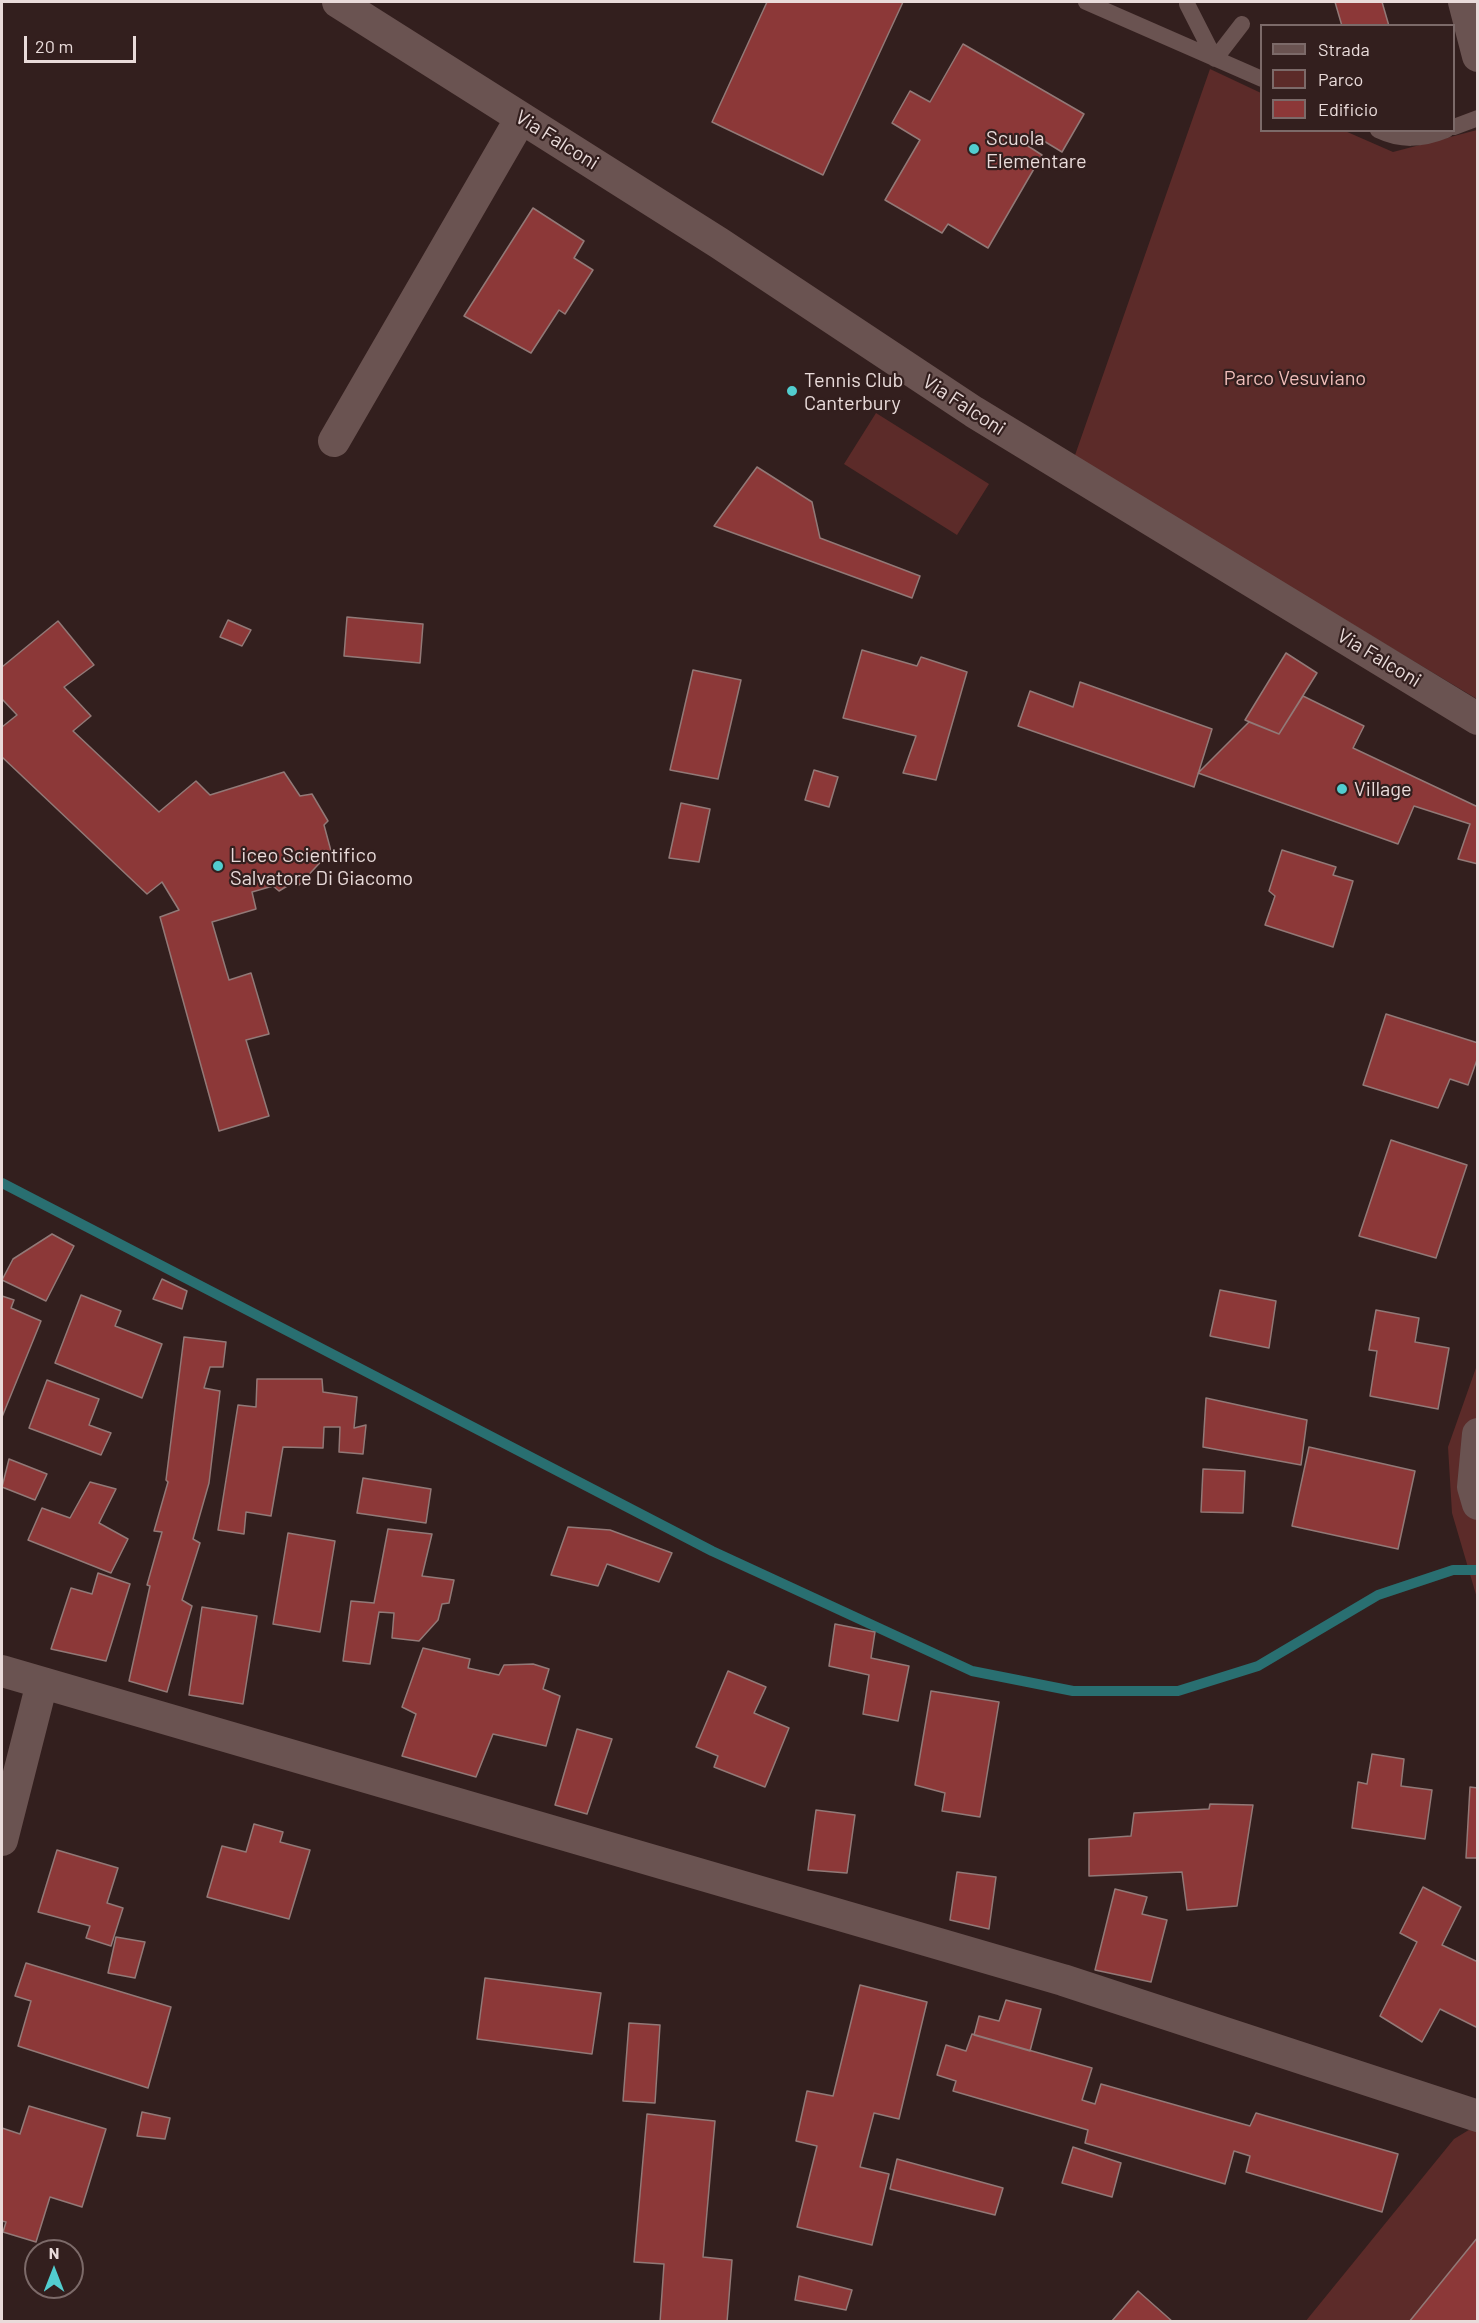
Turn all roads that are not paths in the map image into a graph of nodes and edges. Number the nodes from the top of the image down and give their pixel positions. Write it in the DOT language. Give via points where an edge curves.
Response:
graph roads {
  1 [pos="338,2"];
  2 [pos="1086,2"];
  3 [pos="1464,2"];
  4 [pos="1187,4"];
  5 [pos="1242,24"];
  6 [pos="1478,56"];
  7 [pos="1215,58"];
  8 [pos="1260,78"];
  9 [pos="521,118"];
  10 [pos="1478,118"];
  11 [pos="1455,128"];
  12 [pos="1381,132"];
  13 [pos="1441,132"];
  14 [pos="334,441"];
  15 [pos="1478,718"];
  16 [pos="1478,1434"];
  17 [pos="1478,1504"];
  18 [pos="2,1671"];
  19 [pos="42,1683"];
  20 [pos="2,1840"];
  21 [pos="1478,2116"];
  1 -- 9 [label="street, Via Falconi"];
  2 -- 7 [label="lane"];
  3 -- 6 [label="street"];
  4 -- 7 [label="lane"];
  5 -- 7 [label="lane"];
  7 -- 8 [label="lane"];
  9 -- 14 [label="street"];
  9 -- 15 [label="street, Via Falconi" via="974,412"];
  10 -- 11 [label="lane"];
  12 -- 13 [label="lane" via="1397,139"];
  16 -- 17 [label="street" via="1473,1487"];
  18 -- 19 [label="street"];
  19 -- 20 [label="street"];
  19 -- 21 [label="street" via="1063,1980"];
}
